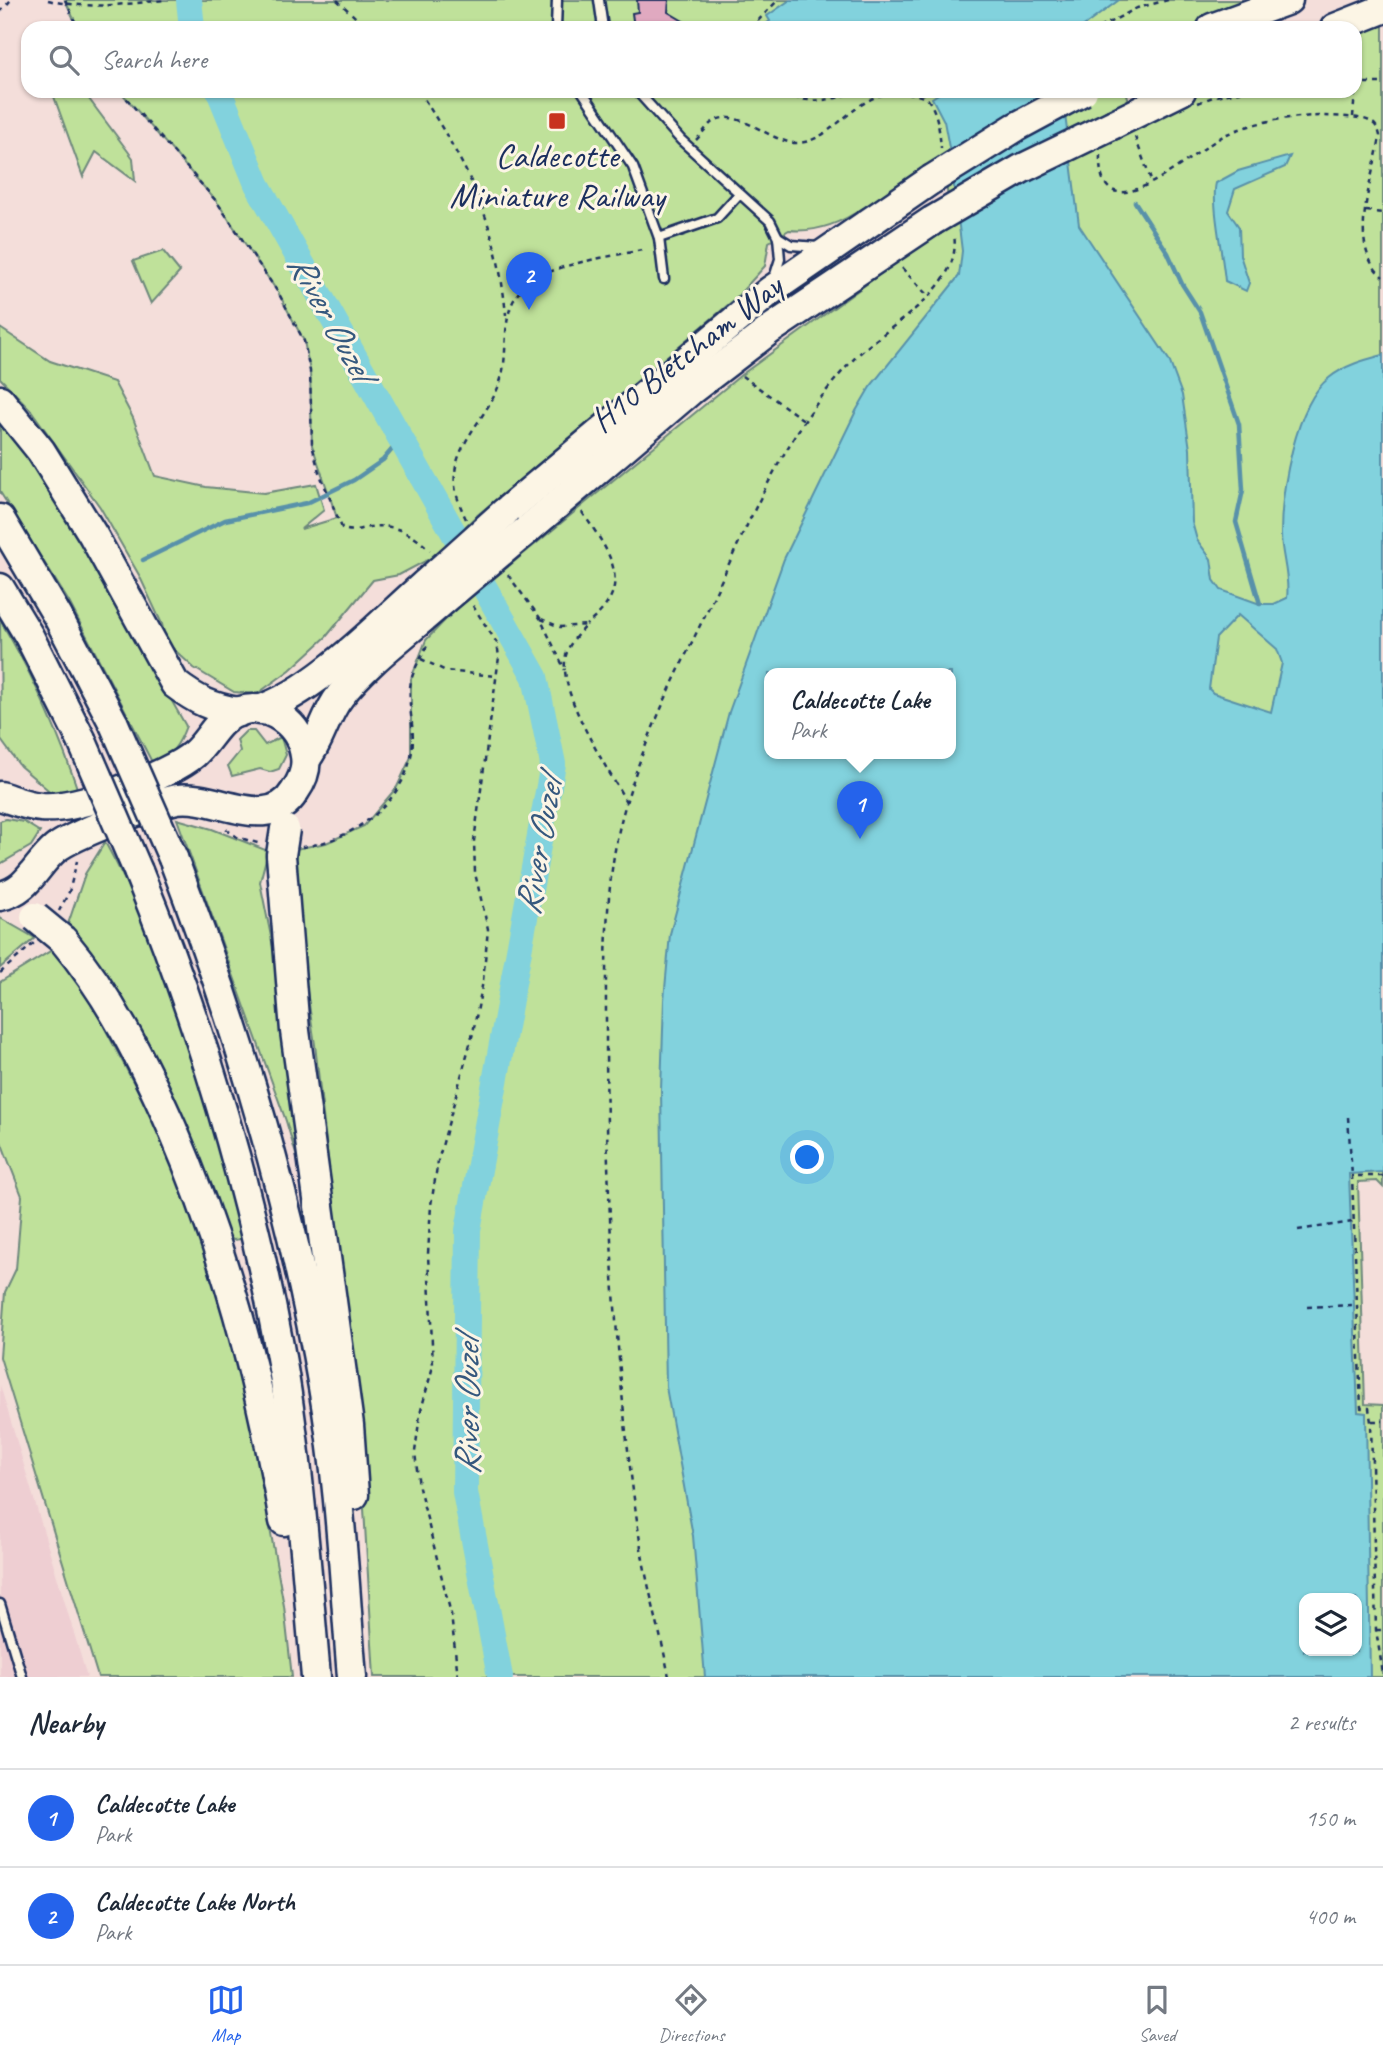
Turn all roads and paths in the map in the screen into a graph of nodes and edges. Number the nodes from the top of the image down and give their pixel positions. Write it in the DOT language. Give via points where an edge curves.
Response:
graph roads {
  1 [pos="11,0"];
  2 [pos="48,0"];
  3 [pos="165,0"];
  4 [pos="337,0"];
  5 [pos="557,0"];
  6 [pos="599,0"];
  7 [pos="778,0"];
  8 [pos="1168,0"];
  9 [pos="1288,0"];
  10 [pos="65,2"];
  11 [pos="1383,9"];
  12 [pos="0,12"];
  13 [pos="74,21"];
  14 [pos="360,21"];
  15 [pos="556,21"];
  16 [pos="602,21"];
  17 [pos="758,21"];
  18 [pos="1113,21"];
  19 [pos="1231,21"];
  20 [pos="1353,21"];
  21 [pos="1362,83"];
  22 [pos="1383,83"];
  23 [pos="126,98"];
  24 [pos="424,98"];
  25 [pos="587,98"];
  26 [pos="644,98"];
  27 [pos="791,98"];
  28 [pos="833,98"];
  29 [pos="878,98"];
  30 [pos="1070,98"];
  31 [pos="1170,98"];
  32 [pos="1354,98"];
  33 [pos="929,99"];
  34 [pos="1353,117"];
  35 [pos="1123,127"];
  36 [pos="689,147"];
  37 [pos="1101,150"];
  38 [pos="937,169"];
  39 [pos="1152,183"];
  40 [pos="739,194"];
  41 [pos="1366,211"];
  42 [pos="1383,213"];
  43 [pos="943,228"];
  44 [pos="778,237"];
  45 [pos="659,238"];
  46 [pos="835,246"];
  47 [pos="642,250"];
  48 [pos="897,262"];
  49 [pos="1383,278"];
  50 [pos="664,279"];
  51 [pos="770,291"];
  52 [pos="928,296"];
  53 [pos="507,318"];
  54 [pos="751,368"];
  55 [pos="0,400"];
  56 [pos="804,421"];
  57 [pos="580,510"];
  58 [pos="0,519"];
  59 [pos="337,519"];
  60 [pos="468,523"];
  61 [pos="501,566"];
  62 [pos="0,588"];
  63 [pos="436,591"];
  64 [pos="540,618"];
  65 [pos="586,625"];
  66 [pos="565,670"];
  67 [pos="249,711"];
  68 [pos="306,759"];
  69 [pos="0,796"];
  70 [pos="291,799"];
  71 [pos="626,802"];
  72 [pos="290,844"];
  73 [pos="2,896"];
  74 [pos="1348,1117"];
  75 [pos="1352,1176"];
  76 [pos="1383,1176"];
  77 [pos="1353,1222"];
  78 [pos="1298,1230"];
  79 [pos="1354,1305"];
  80 [pos="1307,1307"];
  81 [pos="1383,1421"];
  82 [pos="1371,1422"];
  83 [pos="0,1604"];
  84 [pos="311,1618"];
  85 [pos="1376,1630"];
  86 [pos="1383,1630"];
  87 [pos="1383,1674"];
  88 [pos="22,1677"];
  89 [pos="316,1677"];
  90 [pos="354,1677"];
  91 [pos="458,1677"];
  92 [pos="669,1677"];
  1 -- 12 [label="path"];
  2 -- 10 [label="path"];
  3 -- 10 [label="path" via="106,6"];
  4 -- 14 [label="path"];
  5 -- 15 [label="lane"];
  6 -- 16 [label="lane"];
  7 -- 17 [label="path"];
  8 -- 18 [label="path"];
  9 -- 19 [label="highway"];
  10 -- 13 [label="path"];
  11 -- 20 [label="highway"];
  21 -- 22 [label="path"];
  23 -- 59 [label="path" via="217,202 279,294 304,341 310,371 312,445"];
  24 -- 53 [label="path" via="458,150 482,201"];
  25 -- 45 [label="lane" via="633,167"];
  26 -- 36 [label="lane"];
  27 -- 28 [label="path" via="820,102"];
  29 -- 36 [label="path" via="855,108 822,134 795,143 726,118 712,123"];
  30 -- 38 [label="highway, H10 Bletcham Way, bridge"];
  31 -- 35 [label="highway, H10 Bletcham Way"];
  32 -- 34 [label="path"];
  33 -- 38 [label="path" via="938,121"];
  34 -- 39 [label="path" via="1296,117 1250,126 1225,135"];
  34 -- 41 [label="path" via="1372,121 1380,136"];
  35 -- 39 [label="path"];
  35 -- 43 [label="highway, H10 Bletcham Way, bridge" via="1021,169"];
  36 -- 40 [label="lane"];
  37 -- 39 [label="path" via="1101,178 1111,190 1127,192"];
  38 -- 46 [label="highway, H10 Bletcham Way"];
  40 -- 44 [label="lane" via="770,221"];
  40 -- 45 [label="lane" via="717,218"];
  41 -- 42 [label="path"];
  41 -- 49 [label="path" via="1365,251"];
  43 -- 52 [label="path" via="954,259"];
  43 -- 63 [label="highway, H10 Bletcham Way, bridge" via="761,337 690,391 527,530"];
  44 -- 46 [label="lane" via="802,247"];
  44 -- 51 [label="lane" via="780,259"];
  45 -- 50 [label="lane"];
  46 -- 51 [label="highway, H10 Bletcham Way"];
  47 -- 53 [label="path" via="563,268 533,280 513,300"];
  48 -- 52 [label="path"];
  51 -- 63 [label="highway, H10 Bletcham Way, bridge" via="504,513"];
  52 -- 56 [label="path" via="854,358"];
  53 -- 60 [label="path" via="500,383 455,470 458,501"];
  54 -- 56 [label="path" via="741,375"];
  55 -- 67 [label="highway" via="41,451 93,535 175,684 215,708"];
  56 -- 71 [label="path" via="752,516 679,669"];
  57 -- 65 [label="path" via="601,540 615,576 607,606"];
  58 -- 90 [label="highway, bridge" via="114,724 211,957 257,1098 324,1389"];
  61 -- 64 [label="path"];
  62 -- 84 [label="highway, bridge" via="81,739 181,978 262,1260 291,1432"];
  63 -- 67 [label="highway, H10 Bletcham Way" via="304,689 279,703"];
  63 -- 68 [label="highway, H10 Bletcham Way" via="348,686"];
  64 -- 65 [label="path" via="560,627"];
  64 -- 66 [label="path"];
  65 -- 66 [label="path" via="566,653"];
  66 -- 71 [label="path" via="586,733"];
  67 -- 68 [label="highway" via="288,721 300,738"];
  67 -- 69 [label="highway, H10 Bletcham Way" via="225,718 197,751 167,772 66,807 41,807"];
  68 -- 70 [label="highway, H10 Bletcham Way"];
  70 -- 72 [label="highway, H10 Bletcham Way"];
  70 -- 73 [label="highway" via="263,812 196,798 176,799 74,836 54,849 24,886"];
  71 -- 92 [label="path" via="607,916 607,1168 636,1507 648,1588"];
  72 -- 90 [label="highway, H10 Bletcham Way" via="295,1031 349,1425 358,1576"];
  72 -- 91 [label="path" via="326,843 364,826 397,787 411,757 411,679 421,659 446,671 495,676 474,841 475,873 488,929 486,955 473,1033 438,1161 431,1205 428,1254 433,1366 415,1452 419,1487 451,1614"];
  73 -- 84 [label="highway, bridge" via="63,940 84,964 150,1077 218,1241 269,1431 292,1564"];
  74 -- 75 [label="path"];
  75 -- 76 [label="path"];
  75 -- 77 [label="path"];
  77 -- 78 [label="path"];
  77 -- 82 [label="path" via="1361,1408 1369,1408"];
  79 -- 80 [label="path"];
  81 -- 82 [label="path"];
  82 -- 85 [label="path"];
  83 -- 88 [label="lane"];
  84 -- 89 [label="highway"];
  85 -- 86 [label="path"];
  85 -- 87 [label="path"];
}
